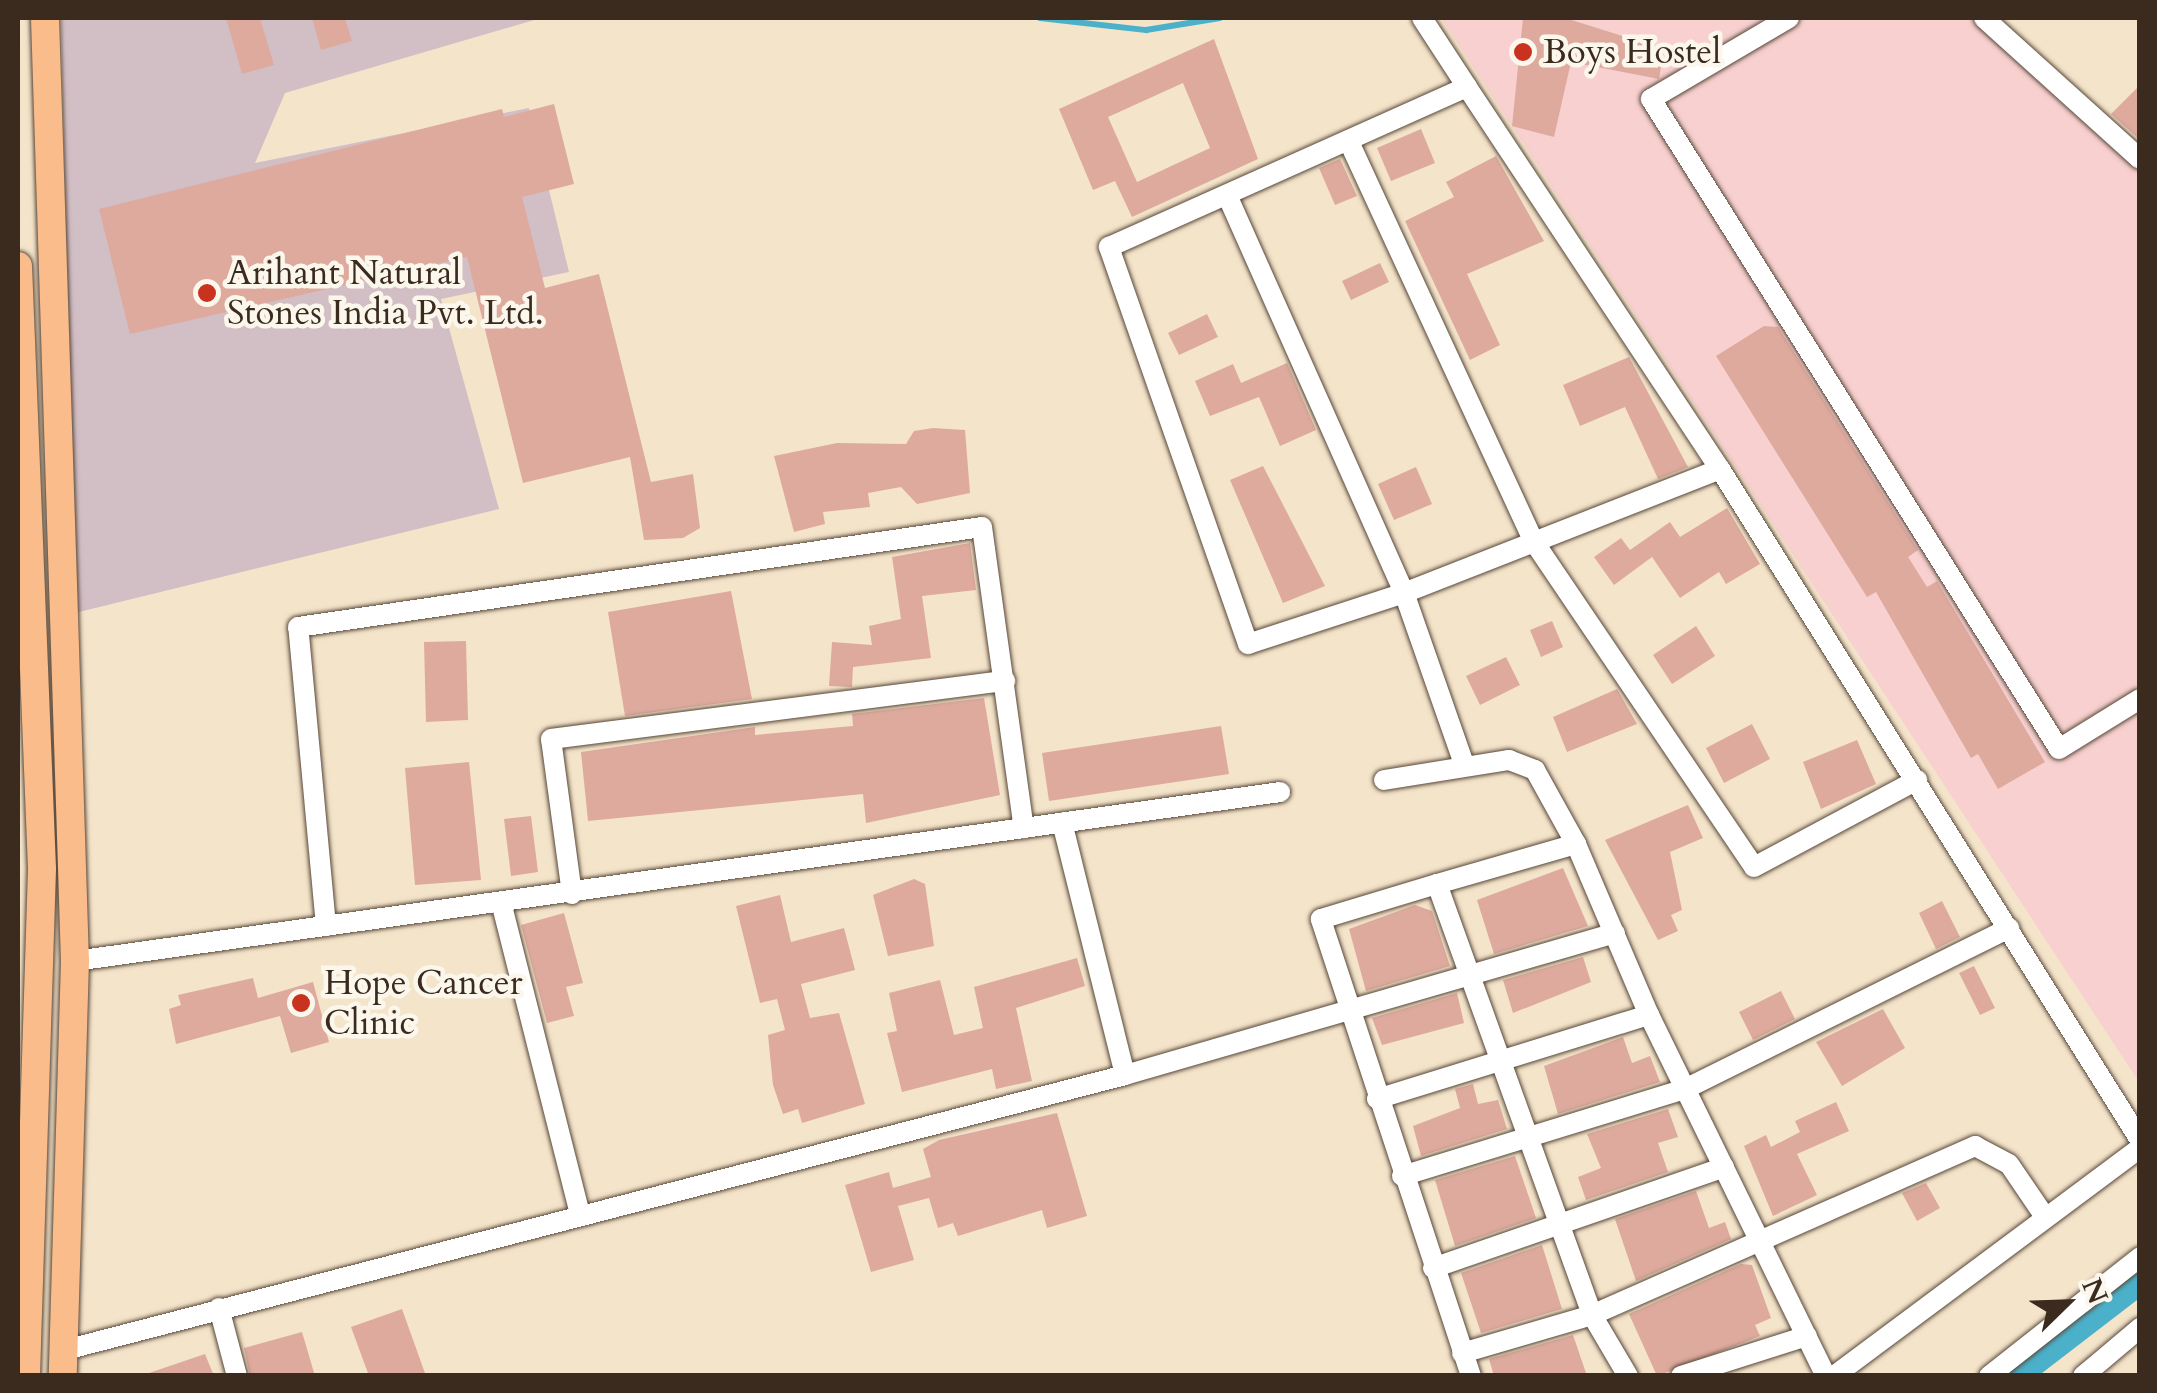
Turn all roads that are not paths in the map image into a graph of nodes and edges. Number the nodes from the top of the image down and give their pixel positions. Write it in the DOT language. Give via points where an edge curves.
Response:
graph roads {
  1 [pos="45,18"];
  2 [pos="1422,18"];
  3 [pos="1789,18"];
  4 [pos="1984,18"];
  5 [pos="1467,87"];
  6 [pos="1350,144"];
  7 [pos="2140,159"];
  8 [pos="1227,195"];
  9 [pos="18,266"];
  10 [pos="1720,470"];
  11 [pos="1534,542"];
  12 [pos="1404,593"];
  13 [pos="1005,681"];
  14 [pos="2140,699"];
  15 [pos="1464,764"];
  16 [pos="1384,780"];
  17 [pos="1917,780"];
  18 [pos="1280,792"];
  19 [pos="1062,823"];
  20 [pos="1024,828"];
  21 [pos="1576,844"];
  22 [pos="1437,884"];
  23 [pos="572,894"];
  24 [pos="502,906"];
  25 [pos="326,926"];
  26 [pos="2009,928"];
  27 [pos="1615,933"];
  28 [pos="76,960"];
  29 [pos="1471,978"];
  30 [pos="1649,1015"];
  31 [pos="1349,1017"];
  32 [pos="1501,1060"];
  33 [pos="1124,1076"];
  34 [pos="1685,1089"];
  35 [pos="1377,1099"];
  36 [pos="1530,1140"];
  37 [pos="2140,1140"];
  38 [pos="2140,1148"];
  39 [pos="1724,1167"];
  40 [pos="1402,1176"];
  41 [pos="578,1210"];
  42 [pos="2045,1218"];
  43 [pos="1561,1226"];
  44 [pos="1762,1244"];
  45 [pos="2140,1257"];
  46 [pos="1433,1268"];
  47 [pos="219,1308"];
  48 [pos="1592,1314"];
  49 [pos="2140,1328"];
  50 [pos="1806,1336"];
  51 [pos="1462,1353"];
  52 [pos="64,1363"];
  53 [pos="26,1376"];
  54 [pos="237,1376"];
  55 [pos="1471,1376"];
  56 [pos="1628,1376"];
  57 [pos="1681,1376"];
  58 [pos="1826,1376"];
  59 [pos="1834,1376"];
  60 [pos="1989,1376"];
  61 [pos="2083,1376"];
  1 -- 28 [label="main road"];
  2 -- 5 [label="street"];
  3 -- 14 [label="street" via="1650,99 2058,749"];
  4 -- 7 [label="street"];
  5 -- 6 [label="street"];
  5 -- 10 [label="street"];
  6 -- 8 [label="street"];
  6 -- 11 [label="street"];
  8 -- 12 [label="street"];
  8 -- 12 [label="street" via="1109,248 1248,644"];
  9 -- 53 [label="main road" via="42,870"];
  10 -- 11 [label="street"];
  10 -- 17 [label="street"];
  11 -- 12 [label="street"];
  11 -- 17 [label="street" via="1754,867"];
  12 -- 15 [label="street"];
  13 -- 20 [label="street"];
  13 -- 23 [label="street" via="551,739"];
  13 -- 25 [label="street" via="982,527 298,627"];
  15 -- 16 [label="street"];
  15 -- 21 [label="street" via="1509,760 1535,770"];
  17 -- 26 [label="street"];
  18 -- 19 [label="street"];
  19 -- 20 [label="street"];
  19 -- 33 [label="street"];
  20 -- 23 [label="street"];
  21 -- 22 [label="street"];
  21 -- 27 [label="street"];
  22 -- 29 [label="street"];
  22 -- 31 [label="street" via="1321,918"];
  23 -- 24 [label="street"];
  24 -- 25 [label="street"];
  24 -- 41 [label="street"];
  25 -- 28 [label="street"];
  26 -- 34 [label="street"];
  26 -- 37 [label="street"];
  27 -- 29 [label="street"];
  27 -- 30 [label="street"];
  28 -- 52 [label="main road"];
  29 -- 31 [label="street"];
  29 -- 32 [label="street"];
  30 -- 32 [label="street"];
  30 -- 34 [label="street"];
  31 -- 33 [label="street"];
  31 -- 35 [label="street"];
  32 -- 35 [label="street"];
  32 -- 36 [label="street"];
  33 -- 41 [label="street"];
  34 -- 36 [label="street"];
  34 -- 39 [label="street"];
  35 -- 40 [label="street"];
  36 -- 40 [label="street"];
  36 -- 43 [label="street"];
  38 -- 42 [label="street"];
  39 -- 43 [label="street"];
  39 -- 44 [label="street"];
  40 -- 46 [label="street"];
  41 -- 47 [label="street"];
  42 -- 44 [label="street" via="2009,1164 1976,1146"];
  42 -- 59 [label="street"];
  43 -- 46 [label="street"];
  43 -- 48 [label="street"];
  44 -- 48 [label="street"];
  44 -- 50 [label="street"];
  45 -- 60 [label="street"];
  46 -- 51 [label="street"];
  47 -- 52 [label="street"];
  47 -- 54 [label="street"];
  48 -- 51 [label="street"];
  48 -- 56 [label="street"];
  49 -- 61 [label="street"];
  50 -- 57 [label="street"];
  50 -- 58 [label="street"];
  51 -- 55 [label="street"];
}
